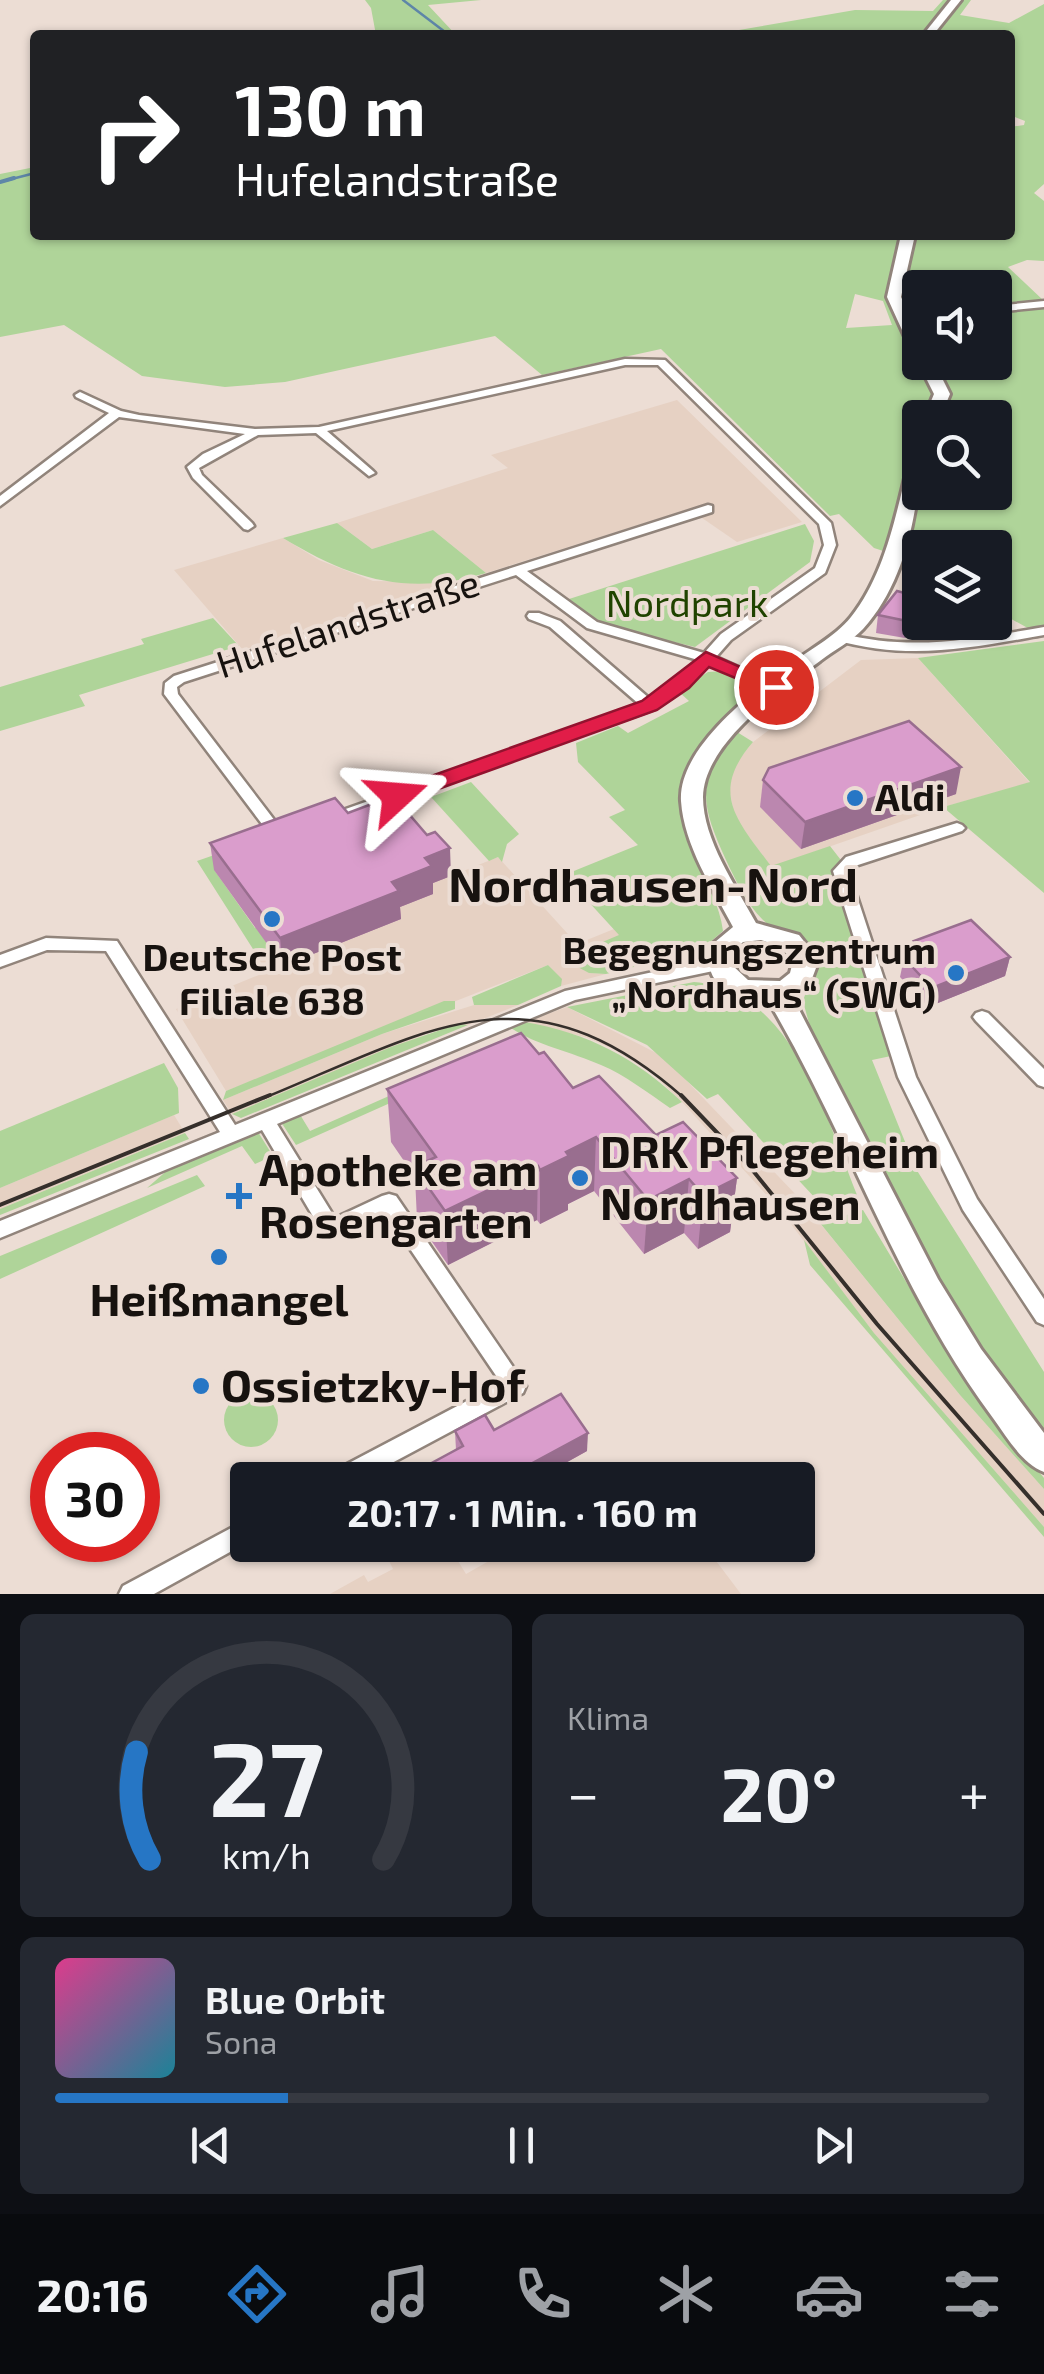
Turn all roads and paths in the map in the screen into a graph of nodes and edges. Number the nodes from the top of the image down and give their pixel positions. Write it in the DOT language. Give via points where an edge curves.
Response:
graph roads {
  1 [pos="956,0"];
  2 [pos="931,30"];
  3 [pos="907,240"];
  4 [pos="1044,304"];
  5 [pos="1012,307"];
  6 [pos="902,318"];
  7 [pos="80,394"];
  8 [pos="117,413"];
  9 [pos="319,430"];
  10 [pos="255,432"];
  11 [pos="369,474"];
  12 [pos="3,494"];
  13 [pos="708,509"];
  14 [pos="904,510"];
  15 [pos="248,526"];
  16 [pos="517,570"];
  17 [pos="534,616"];
  18 [pos="1044,631"];
  19 [pos="840,637"];
  20 [pos="706,658"];
  21 [pos="776,687"];
  22 [pos="650,706"];
  23 [pos="957,828"];
  24 [pos="748,932"];
  25 [pos="0,961"];
  26 [pos="718,964"];
  27 [pos="777,992"];
  28 [pos="982,1017"];
  29 [pos="1044,1080"];
  30 [pos="264,1120"];
  31 [pos="232,1134"];
  32 [pos="0,1230"];
  33 [pos="1041,1308"];
  34 [pos="1044,1458"];
  35 [pos="372,1462"];
  36 [pos="230,1540"];
  37 [pos="131,1594"];
  1 -- 2 [label="main road"];
  3 -- 6 [label="main road" via="894,297"];
  4 -- 5 [label="street"];
  7 -- 8 [label="street"];
  8 -- 10 [label="street"];
  8 -- 12 [label="street"];
  9 -- 10 [label="street"];
  9 -- 11 [label="street"];
  9 -- 20 [label="street" via="625,362 661,362 829,532 820,570"];
  10 -- 15 [label="street" via="193,468"];
  13 -- 16 [label="street, Hufelandstraße"];
  14 -- 19 [label="main road" via="869,610"];
  16 -- 20 [label="street, Hufelandstraße" via="592,625"];
  16 -- 22 [label="street, Hufelandstraße" via="179,678 171,694 270,825 285,829 305,828"];
  17 -- 22 [label="street, Hufelandstraße" via="555,624"];
  18 -- 19 [label="street" via="874,649"];
  19 -- 21 [label="main road"];
  20 -- 21 [label="street, Hufelandstraße"];
  20 -- 22 [label="street"];
  21 -- 24 [label="main road" via="712,742 693,784 709,855"];
  23 -- 33 [label="street" via="852,861 841,871 907,1077 970,1204"];
  24 -- 26 [label="main road" via="721,947"];
  24 -- 27 [label="main road" via="790,940 806,960 801,980"];
  25 -- 31 [label="street" via="46,944 111,945"];
  26 -- 27 [label="main road" via="746,990"];
  26 -- 30 [label="street" via="585,990"];
  27 -- 34 [label="main road" via="963,1353"];
  28 -- 29 [label="street"];
  30 -- 31 [label="street"];
  30 -- 35 [label="street" via="331,1229 389,1202 515,1386"];
  31 -- 32 [label="street"];
  36 -- 37 [label="street"];
}
